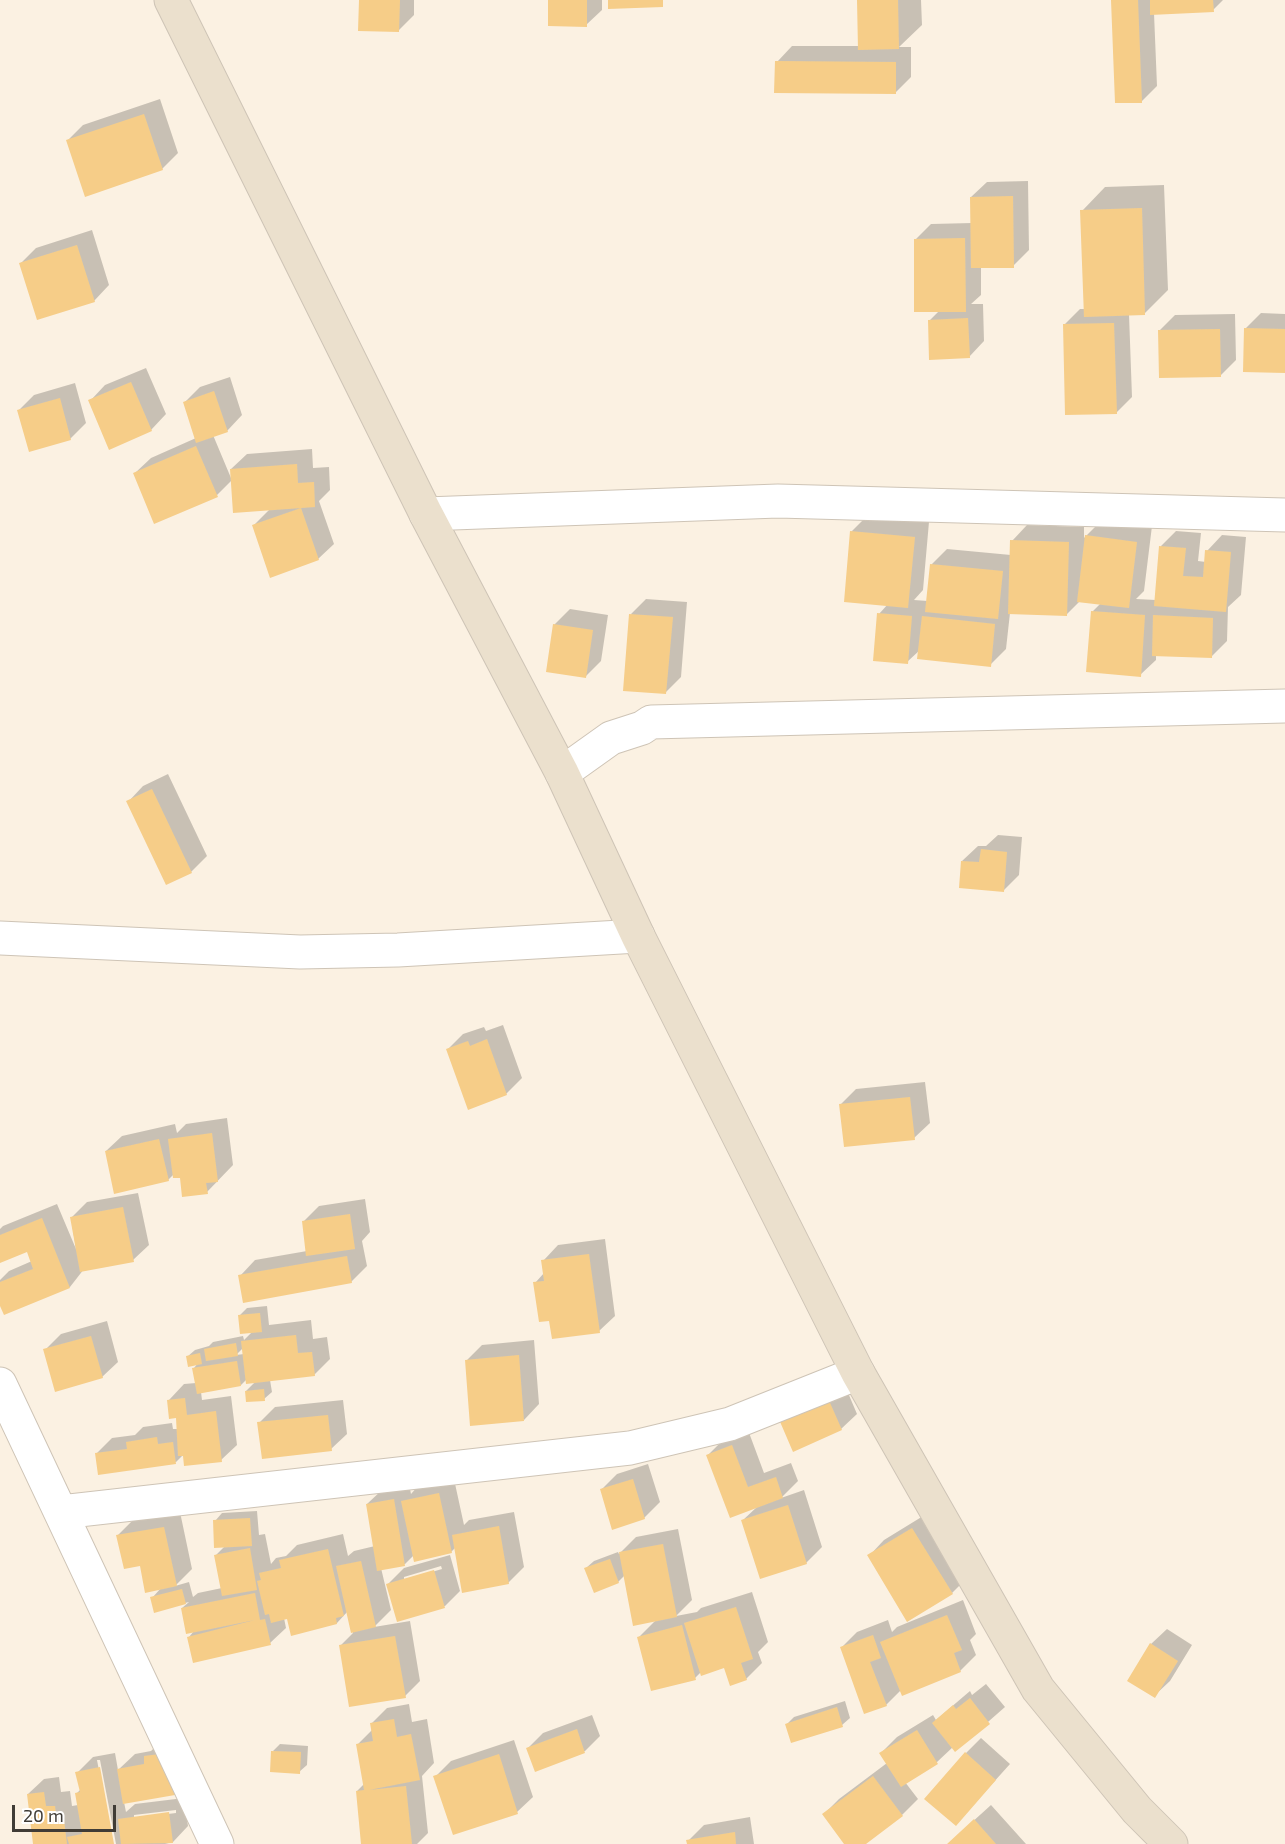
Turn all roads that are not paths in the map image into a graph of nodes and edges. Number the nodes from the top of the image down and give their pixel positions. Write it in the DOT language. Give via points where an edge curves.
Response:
graph roads {
  1 [pos="171,0"];
  2 [pos="426,514"];
  3 [pos="1285,515"];
  4 [pos="1285,706"];
  5 [pos="562,773"];
  6 [pos="638,936"];
  7 [pos="0,938"];
  8 [pos="858,1373"];
  9 [pos="0,1384"];
  10 [pos="61,1512"];
  11 [pos="217,1844"];
  12 [pos="1171,1844"];
  1 -- 2 [label="street"];
  2 -- 3 [label="street" via="778,501"];
  2 -- 5 [label="street"];
  4 -- 5 [label="street" via="651,722 611,738"];
  5 -- 6 [label="street"];
  6 -- 7 [label="street" via="300,952"];
  6 -- 8 [label="street"];
  8 -- 10 [label="street" via="730,1424 630,1448"];
  8 -- 12 [label="street" via="1038,1689 1137,1810"];
  9 -- 10 [label="street"];
  10 -- 11 [label="street"];
}
